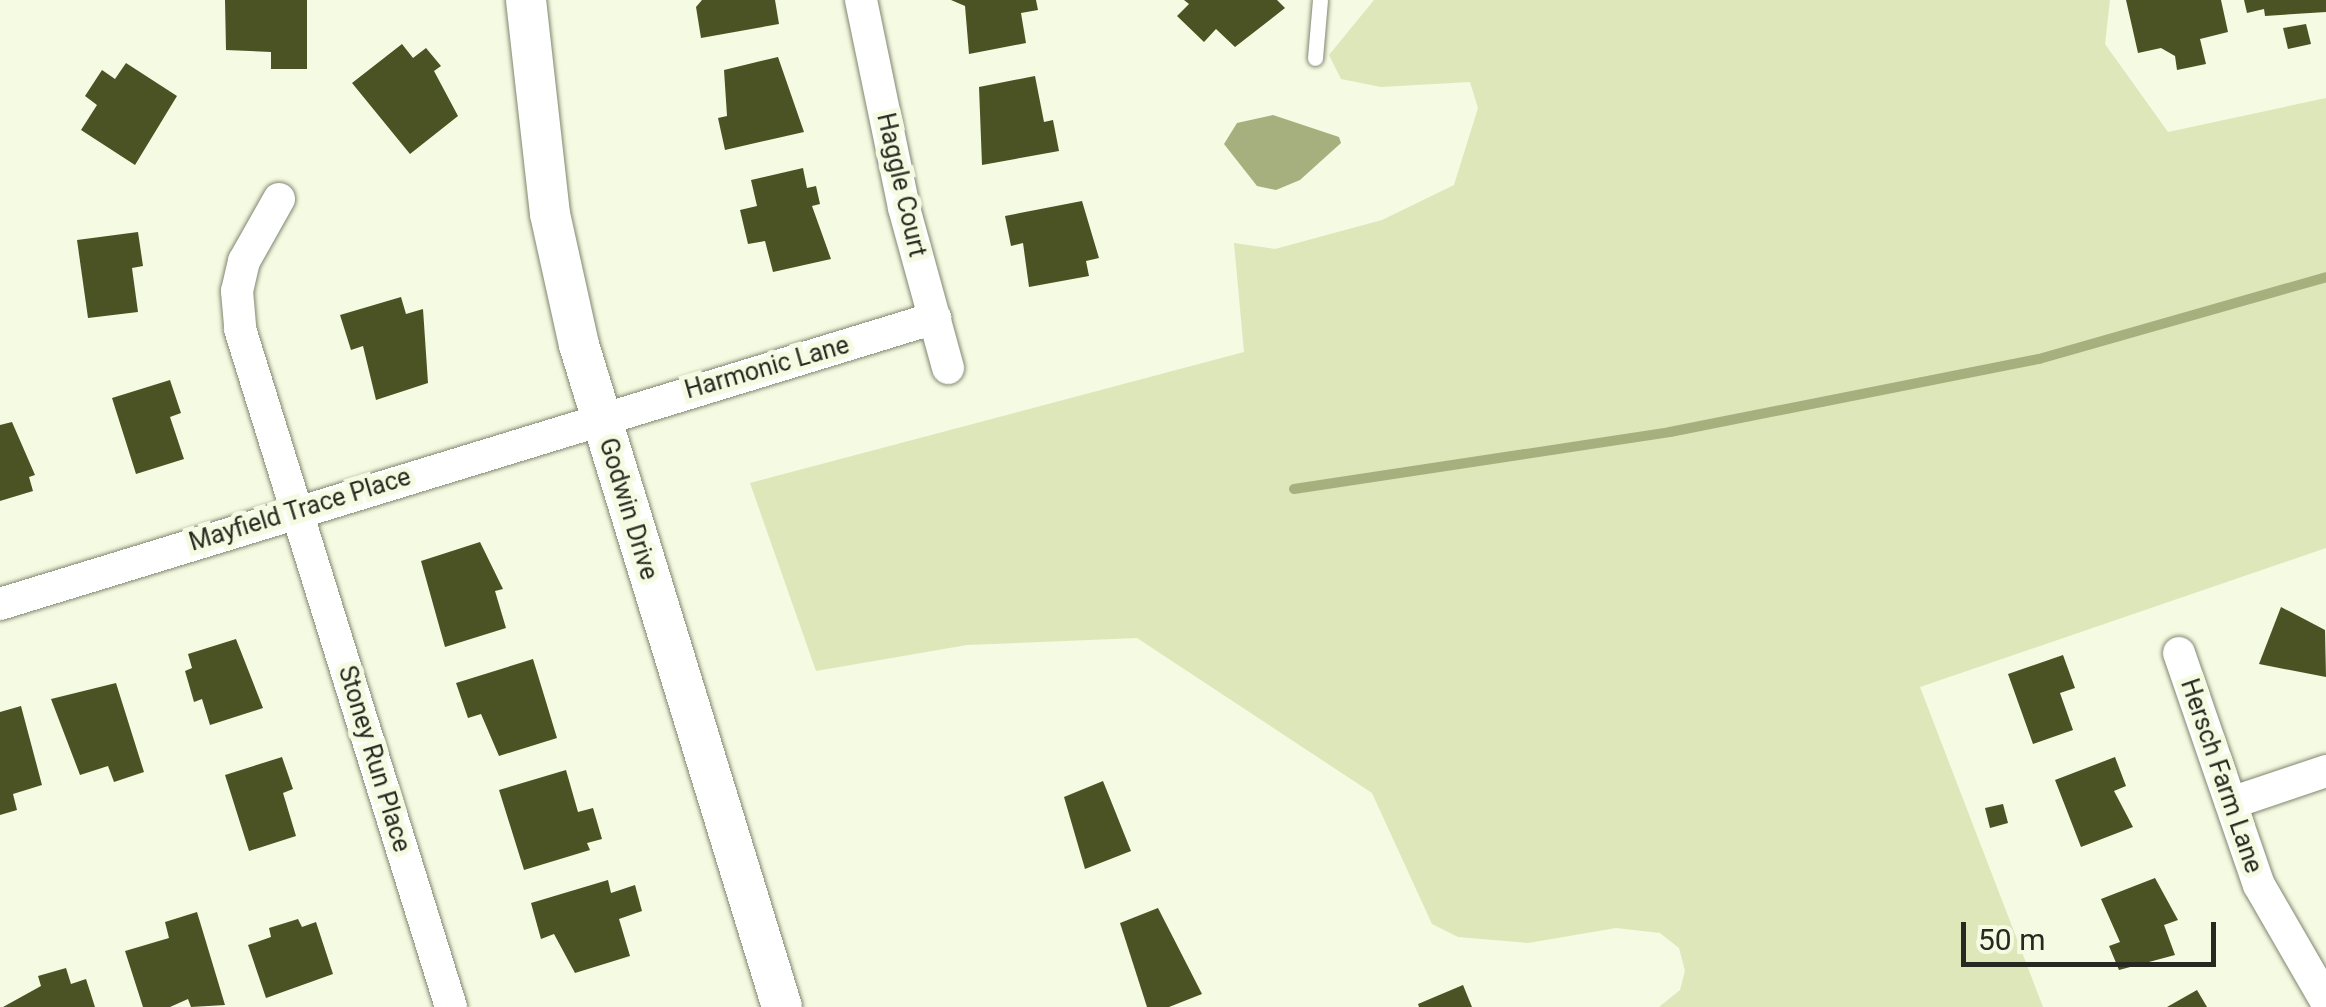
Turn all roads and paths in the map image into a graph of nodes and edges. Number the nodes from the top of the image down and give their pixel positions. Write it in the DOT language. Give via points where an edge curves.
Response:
graph roads {
  1 [pos="526,0"];
  2 [pos="860,0"];
  3 [pos="1320,0"];
  4 [pos="1316,58"];
  5 [pos="279,199"];
  6 [pos="935,318"];
  7 [pos="948,368"];
  8 [pos="600,417"];
  9 [pos="297,511"];
  10 [pos="0,604"];
  11 [pos="2179,653"];
  12 [pos="2326,771"];
  13 [pos="2231,804"];
  14 [pos="2326,1001"];
  15 [pos="451,1007"];
  16 [pos="782,1007"];
  1 -- 8 [label="street, Godwin Drive" via="550,214"];
  2 -- 6 [label="street, Haggle Court"];
  3 -- 4 [label="lane"];
  5 -- 9 [label="street, Stoney Run Place" via="244,262 236,310"];
  6 -- 7 [label="street, Haggle Court"];
  6 -- 8 [label="street, Harmonic Lane"];
  8 -- 9 [label="street, Mayfield Trace Place"];
  8 -- 16 [label="street, Godwin Drive"];
  9 -- 10 [label="street, Mayfield Trace Place"];
  9 -- 15 [label="street, Stoney Run Place"];
  11 -- 13 [label="street, Hersch Farm Lane"];
  12 -- 13 [label="street"];
  13 -- 14 [label="street, Hersch Farm Lane" via="2274,920"];
}
